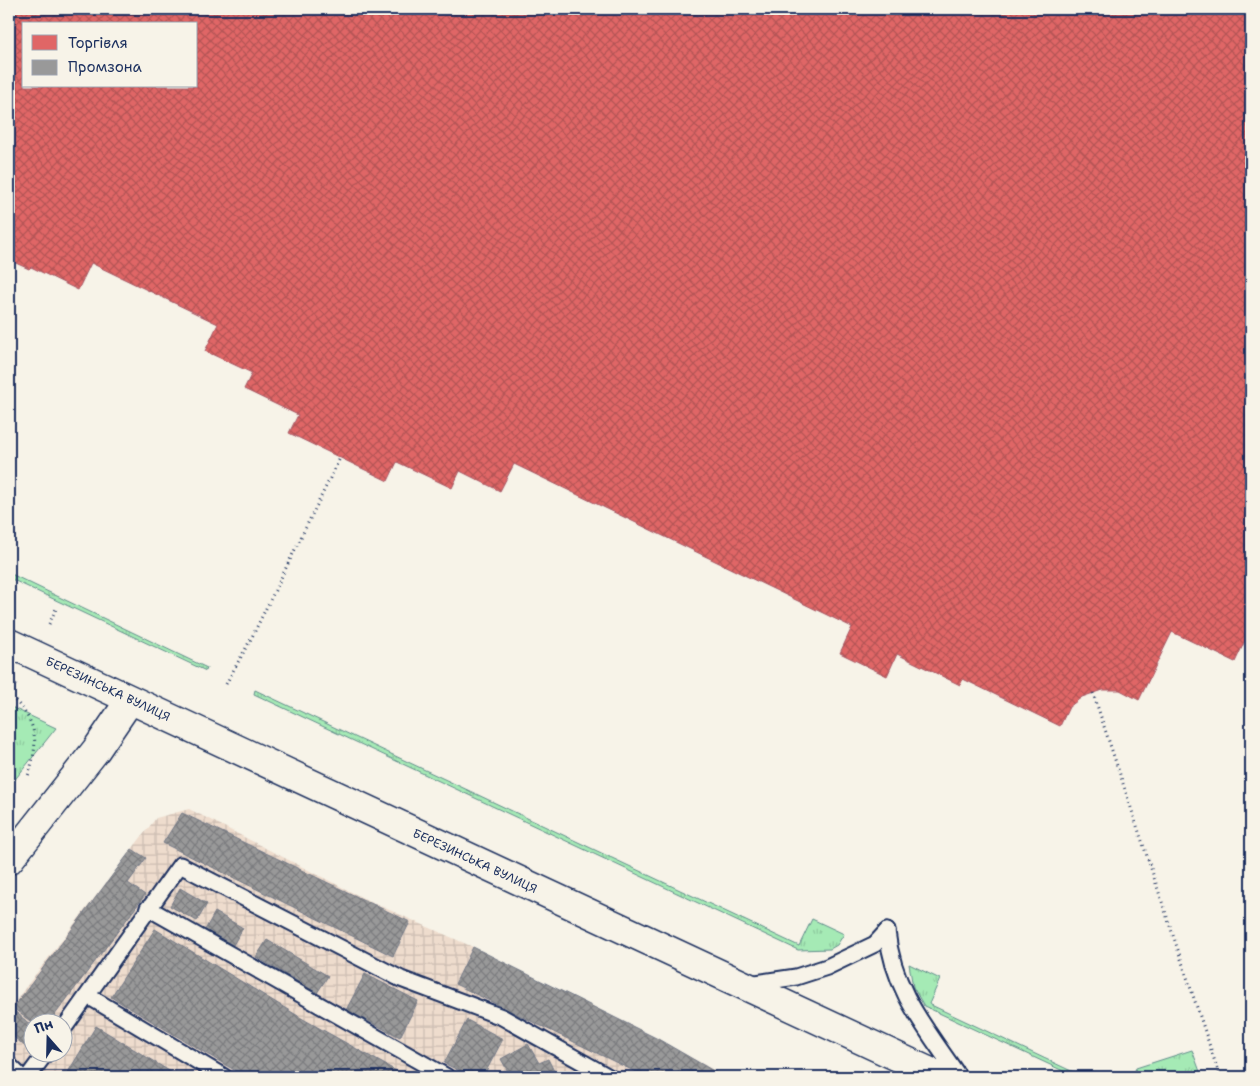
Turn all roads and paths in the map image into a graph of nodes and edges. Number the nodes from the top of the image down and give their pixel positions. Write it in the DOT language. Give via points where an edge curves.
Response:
graph roads {
  1 [pos="340,458"];
  2 [pos="56,609"];
  3 [pos="20,649"];
  4 [pos="226,684"];
  5 [pos="1093,693"];
  6 [pos="130,700"];
  7 [pos="23,786"];
  8 [pos="9,860"];
  9 [pos="148,908"];
  10 [pos="740,985"];
  11 [pos="88,996"];
  12 [pos="72,1018"];
  13 [pos="9,1064"];
  14 [pos="38,1064"];
  15 [pos="21,1077"];
  16 [pos="28,1077"];
  17 [pos="224,1077"];
  18 [pos="447,1077"];
  19 [pos="609,1077"];
  20 [pos="941,1077"];
  21 [pos="959,1077"];
  22 [pos="1220,1077"];
  1 -- 4 [label="path"];
  2 -- 3 [label="path"];
  3 -- 6 [label="street, БЕРЕЗИНСЬКА ВУЛИЦЯ"];
  3 -- 7 [label="path" via="10,695 26,711 35,745 34,758"];
  5 -- 22 [label="path"];
  6 -- 8 [label="street" via="96,750"];
  6 -- 10 [label="street, БЕРЕЗИНСЬКА ВУЛИЦЯ"];
  9 -- 11 [label="lane"];
  9 -- 18 [label="lane"];
  9 -- 19 [label="lane" via="180,865 401,979 502,1017"];
  10 -- 20 [label="street, БЕРЕЗИНСЬКА ВУЛИЦЯ"];
  10 -- 21 [label="lane" via="796,977 827,967 875,944 887,931 889,952 903,992"];
  11 -- 12 [label="lane"];
  11 -- 17 [label="lane"];
  13 -- 15 [label="lane"];
  14 -- 16 [label="lane"];
}
